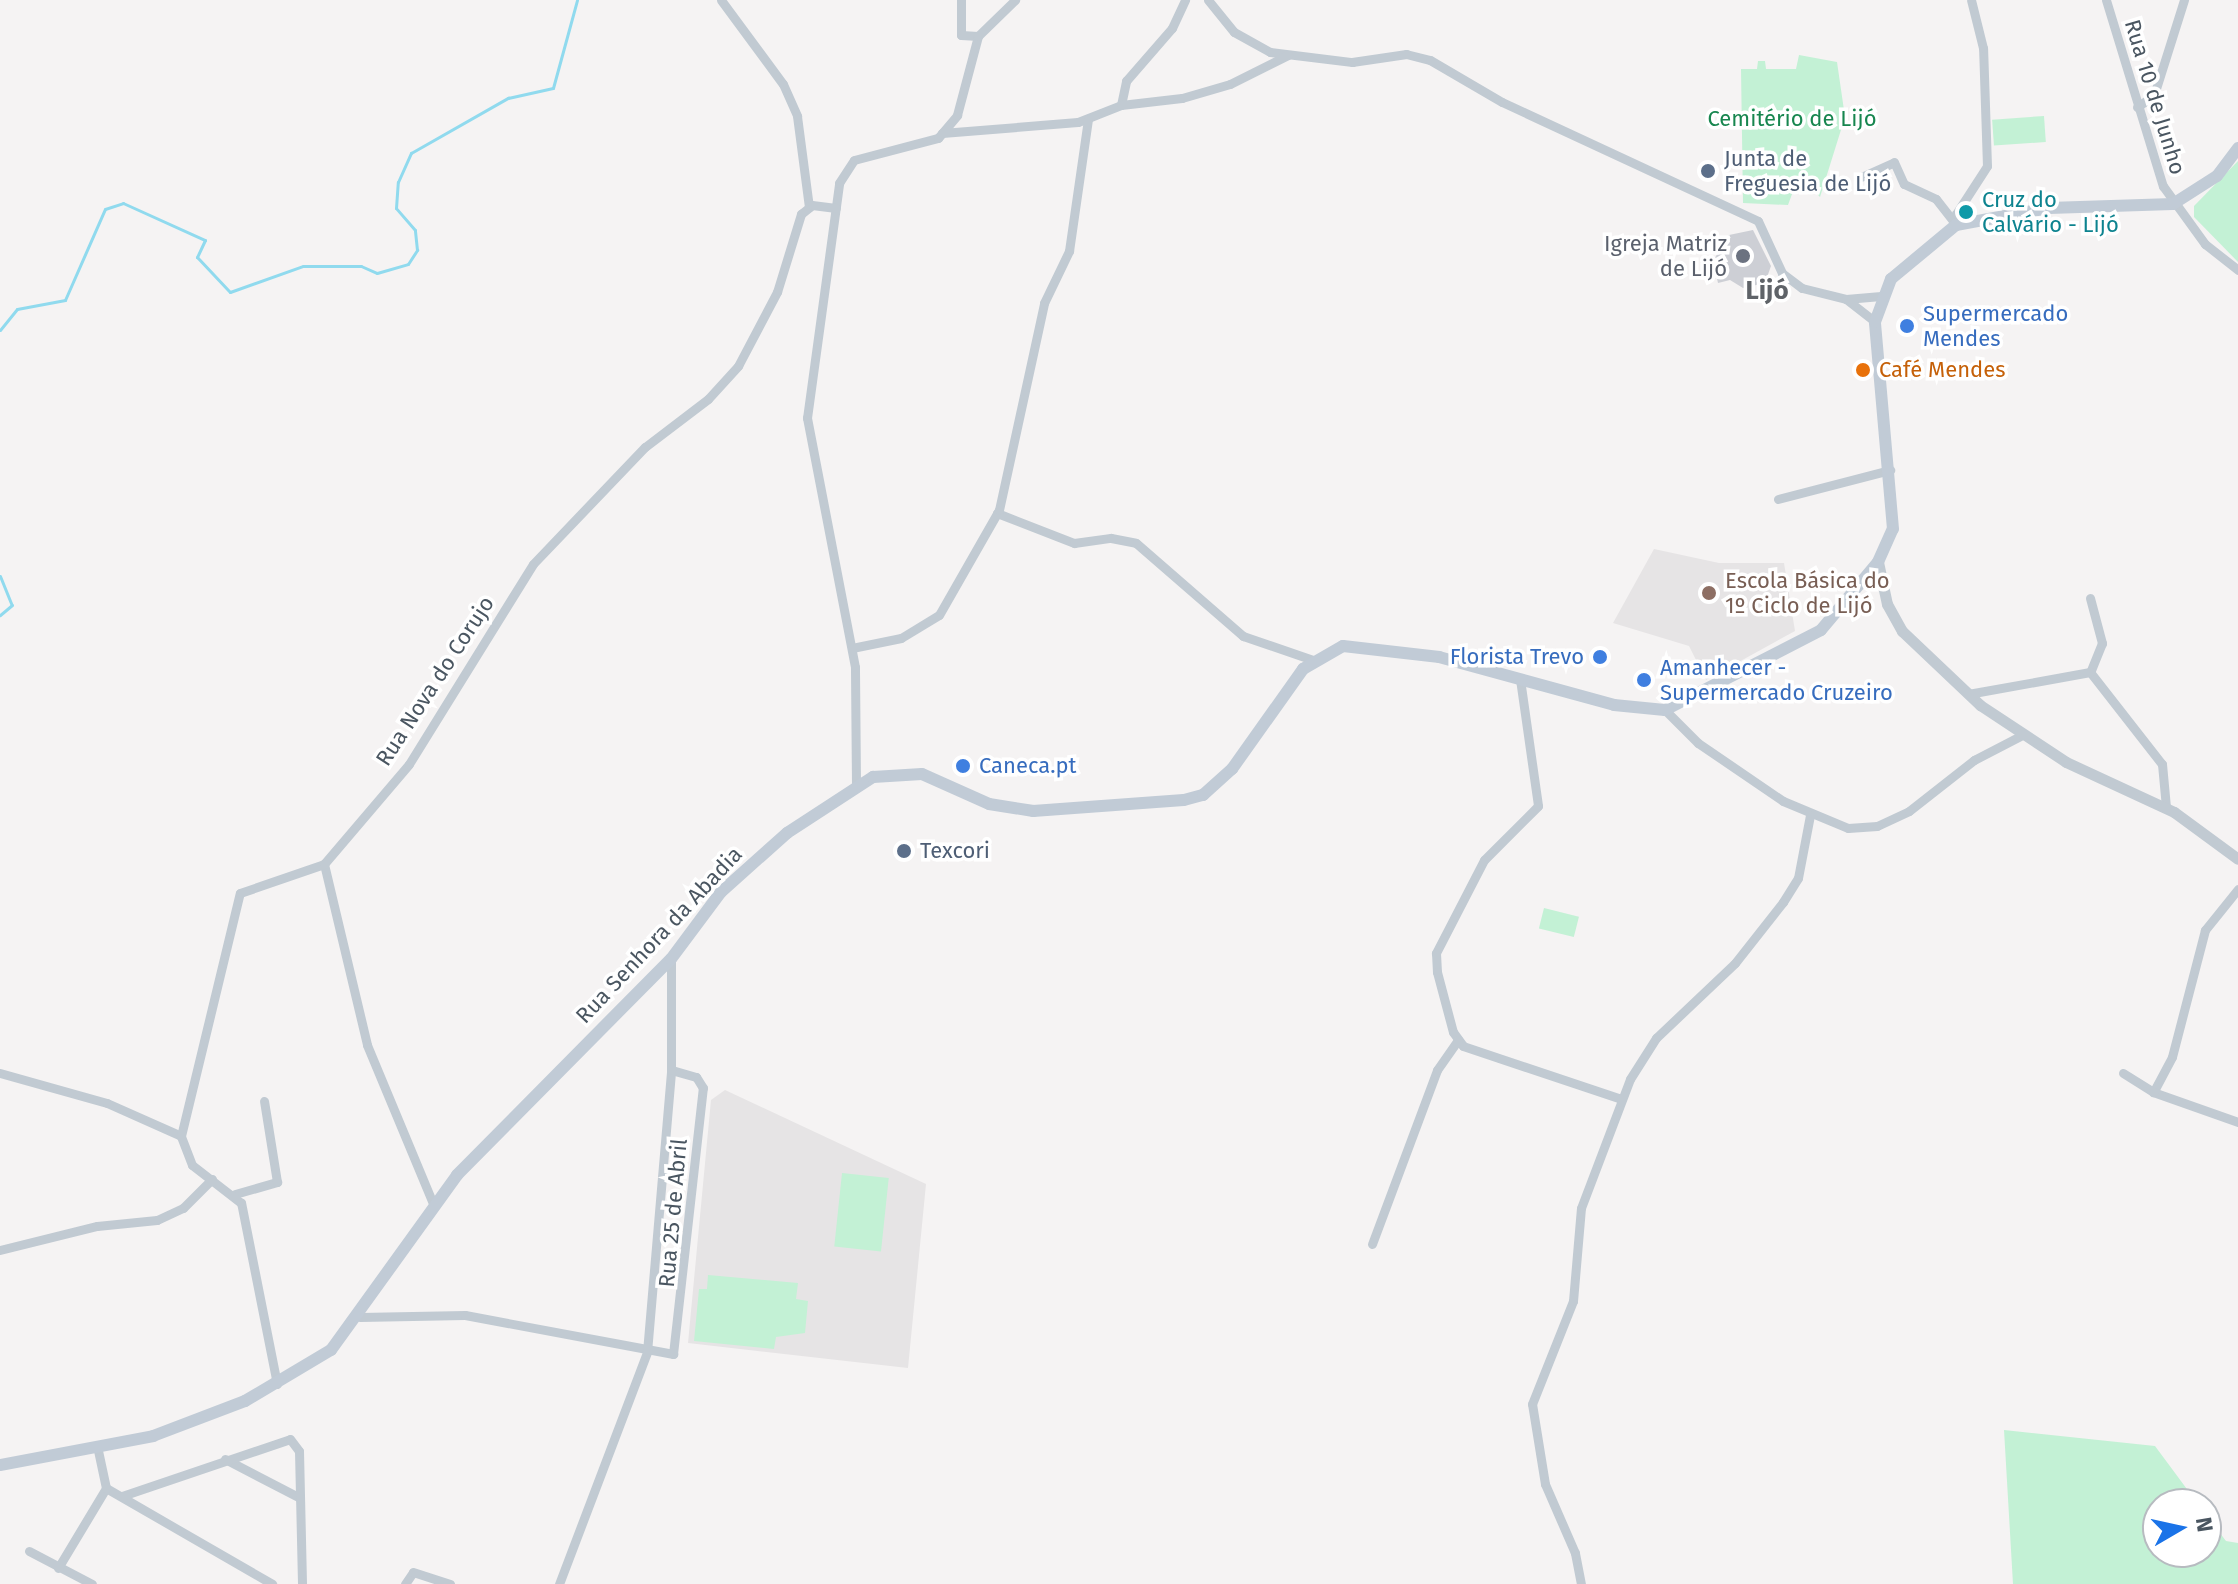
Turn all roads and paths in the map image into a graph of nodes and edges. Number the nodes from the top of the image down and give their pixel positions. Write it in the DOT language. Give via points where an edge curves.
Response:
graph roads {
  1 [pos="721,0"];
  2 [pos="961,0"];
  3 [pos="1015,0"];
  4 [pos="1185,0"];
  5 [pos="1208,0"];
  6 [pos="1971,0"];
  7 [pos="2106,0"];
  8 [pos="2184,0"];
  9 [pos="978,36"];
  10 [pos="1288,55"];
  11 [pos="1121,105"];
  12 [pos="2137,107"];
  13 [pos="1088,119"];
  14 [pos="942,133"];
  15 [pos="2238,148"];
  16 [pos="1861,177"];
  17 [pos="2173,204"];
  18 [pos="809,207"];
  19 [pos="836,208"];
  20 [pos="1956,225"];
  21 [pos="2238,270"];
  22 [pos="1881,296"];
  23 [pos="1846,299"];
  24 [pos="1875,322"];
  25 [pos="1890,470"];
  26 [pos="1778,499"];
  27 [pos="997,513"];
  28 [pos="1878,562"];
  29 [pos="2090,598"];
  30 [pos="852,648"];
  31 [pos="1313,660"];
  32 [pos="2090,672"];
  33 [pos="1520,679"];
  34 [pos="1968,694"];
  35 [pos="1665,710"];
  36 [pos="2024,734"];
  37 [pos="856,785"];
  38 [pos="2166,807"];
  39 [pos="1810,815"];
  40 [pos="2238,859"];
  41 [pos="324,864"];
  42 [pos="2238,889"];
  43 [pos="671,959"];
  44 [pos="1458,1040"];
  45 [pos="671,1070"];
  46 [pos="0,1073"];
  47 [pos="2123,1073"];
  48 [pos="2153,1092"];
  49 [pos="1621,1099"];
  50 [pos="264,1101"];
  51 [pos="2238,1122"];
  52 [pos="181,1136"];
  53 [pos="212,1179"];
  54 [pos="235,1194"];
  55 [pos="434,1206"];
  56 [pos="1372,1244"];
  57 [pos="0,1250"];
  58 [pos="360,1317"];
  59 [pos="647,1352"];
  60 [pos="277,1384"];
  61 [pos="98,1451"];
  62 [pos="225,1459"];
  63 [pos="0,1465"];
  64 [pos="106,1488"];
  65 [pos="122,1496"];
  66 [pos="298,1497"];
  67 [pos="29,1551"];
  68 [pos="58,1568"];
  69 [pos="92,1584"];
  70 [pos="272,1584"];
  71 [pos="302,1584"];
  72 [pos="405,1584"];
  73 [pos="450,1584"];
  74 [pos="559,1584"];
  75 [pos="1581,1584"];
  1 -- 18 [label="street" via="783,84 797,116"];
  2 -- 9 [label="street" via="961,35"];
  3 -- 9 [label="street"];
  4 -- 11 [label="street" via="1172,28 1126,81"];
  5 -- 10 [label="street" via="1234,32"];
  6 -- 20 [label="street" via="1983,48 1987,166 1956,214"];
  7 -- 12 [label="street, Rua 10 de Junho"];
  8 -- 12 [label="street" via="2154,95"];
  9 -- 14 [label="street" via="957,115"];
  10 -- 11 [label="street" via="1280,64 1218,87"];
  10 -- 23 [label="street" via="1352,62 1406,54 1430,60 1502,102 1758,221 1782,273 1802,288"];
  11 -- 13 [label="street"];
  12 -- 17 [label="street, Rua 10 de Junho"];
  13 -- 14 [label="street" via="1013,132"];
  13 -- 27 [label="street" via="1069,251 1044,303"];
  14 -- 19 [label="street" via="854,160 839,183"];
  15 -- 17 [label="main road" via="2217,176"];
  16 -- 20 [label="street" via="1894,162 1904,184 1936,199"];
  17 -- 20 [label="main road" via="2049,208"];
  17 -- 21 [label="street, Rua 10 de Junho" via="2205,244"];
  18 -- 19 [label="street"];
  18 -- 41 [label="street, Rua Nova do Corujo" via="801,214 777,292 738,366 708,399 645,447 533,564 409,764"];
  19 -- 30 [label="street" via="807,430"];
  20 -- 22 [label="main road" via="1905,264"];
  22 -- 23 [label="street"];
  22 -- 24 [label="main road"];
  23 -- 24 [label="street"];
  24 -- 25 [label="main road"];
  25 -- 26 [label="street"];
  25 -- 28 [label="main road" via="1893,529"];
  27 -- 30 [label="street" via="939,615 901,638"];
  27 -- 31 [label="street" via="1074,543 1111,538 1136,543 1243,636"];
  28 -- 34 [label="street" via="1887,604 1902,631"];
  28 -- 35 [label="main road" via="1821,630"];
  29 -- 32 [label="street" via="2102,643"];
  30 -- 37 [label="street"];
  31 -- 33 [label="main road" via="1343,646 1379,647"];
  31 -- 37 [label="main road, Rua Senhora da Abadia" via="1232,769 1203,795 1033,811 989,804 922,774 873,777"];
  32 -- 34 [label="street"];
  32 -- 38 [label="street" via="2162,764"];
  33 -- 35 [label="main road" via="1614,705"];
  33 -- 44 [label="street" via="1538,806 1484,860 1436,953"];
  34 -- 36 [label="street"];
  35 -- 39 [label="street" via="1698,743"];
  36 -- 38 [label="street" via="2066,762"];
  36 -- 39 [label="street" via="1877,826 1848,828"];
  37 -- 43 [label="main road, Rua Senhora da Abadia" via="787,833 721,892"];
  38 -- 40 [label="street"];
  39 -- 49 [label="street" via="1798,878 1783,902 1735,963 1656,1038"];
  41 -- 52 [label="street" via="240,893"];
  41 -- 55 [label="street" via="367,1045"];
  42 -- 48 [label="street" via="2205,930 2172,1057"];
  43 -- 45 [label="street, Rua 25 de Abril"];
  43 -- 55 [label="main road, Rua Senhora da Abadia" via="505,1124"];
  44 -- 49 [label="street"];
  44 -- 56 [label="street" via="1437,1070"];
  45 -- 59 [label="street, Rua 25 de Abril"];
  45 -- 59 [label="street, Rua 25 de Abril" via="696,1077 703,1088 680,1336 673,1354"];
  46 -- 52 [label="street" via="107,1103"];
  47 -- 48 [label="street"];
  48 -- 51 [label="street"];
  49 -- 75 [label="street" via="1581,1208 1573,1301 1532,1404 1541,1471"];
  50 -- 54 [label="street" via="277,1182"];
  52 -- 53 [label="street" via="192,1165"];
  53 -- 54 [label="street"];
  53 -- 57 [label="street" via="183,1208 157,1220 97,1226"];
  54 -- 60 [label="street"];
  55 -- 58 [label="main road, Rua Senhora da Abadia"];
  58 -- 59 [label="street" via="465,1315"];
  58 -- 60 [label="main road, Rua Senhora da Abadia" via="331,1350"];
  59 -- 74 [label="street, Rua 25 de Abril"];
  60 -- 61 [label="main road, Rua Senhora da Abadia" via="201,1419"];
  61 -- 63 [label="main road, Rua Senhora da Abadia"];
  61 -- 64 [label="street"];
  62 -- 65 [label="street"];
  62 -- 66 [label="street"];
  62 -- 66 [label="street" via="290,1439 299,1451"];
  64 -- 65 [label="street"];
  64 -- 68 [label="street"];
  65 -- 70 [label="street"];
  66 -- 71 [label="street"];
  67 -- 68 [label="street"];
  68 -- 69 [label="street"];
  72 -- 73 [label="street" via="413,1572"];
}
